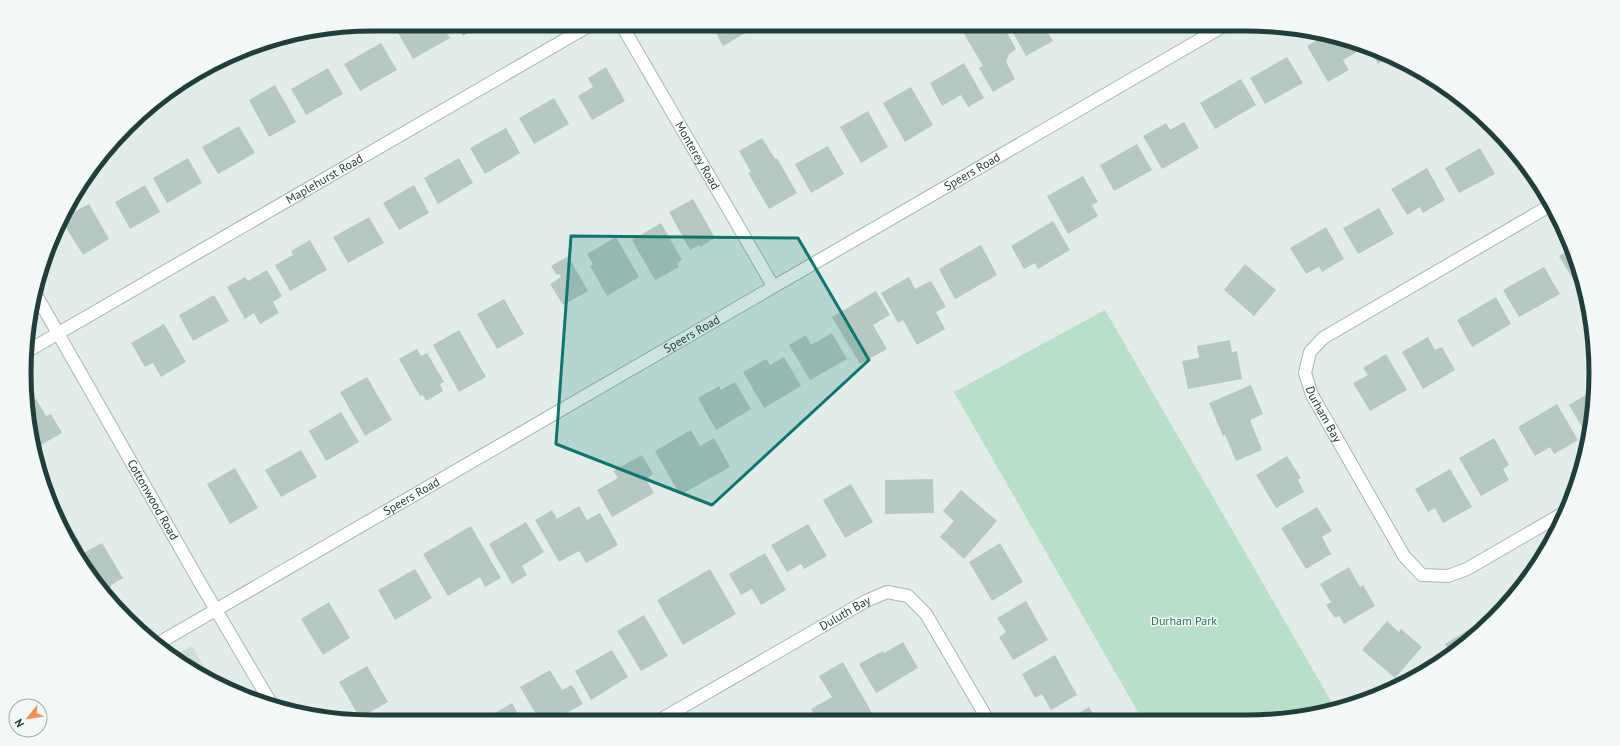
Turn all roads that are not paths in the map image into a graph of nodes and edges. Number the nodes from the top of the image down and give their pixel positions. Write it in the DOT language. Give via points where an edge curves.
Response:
graph roads {
  1 [pos="580,31"];
  2 [pos="625,31"];
  3 [pos="1215,31"];
  4 [pos="1546,208"];
  5 [pos="773,286"];
  6 [pos="39,300"];
  7 [pos="58,333"];
  8 [pos="32,348"];
  9 [pos="1557,517"];
  10 [pos="216,610"];
  11 [pos="162,641"];
  12 [pos="268,698"];
  13 [pos="668,715"];
  14 [pos="985,715"];
  1 -- 7 [label="street, Maplehurst Road"];
  2 -- 5 [label="street, Monterey Road"];
  3 -- 5 [label="street, Speers Road"];
  4 -- 9 [label="street, Durham Bay" via="1323,338 1310,352 1305,373 1312,395 1404,556 1422,575 1448,576 1467,569"];
  5 -- 10 [label="street, Speers Road"];
  6 -- 7 [label="street, Cottonwood Road"];
  7 -- 8 [label="street, Maplehurst Road"];
  7 -- 10 [label="street, Cottonwood Road"];
  10 -- 11 [label="street, Speers Road"];
  10 -- 12 [label="street, Cottonwood Road"];
  13 -- 14 [label="street, Duluth Bay" via="866,601 887,592 908,596 926,614"];
}
